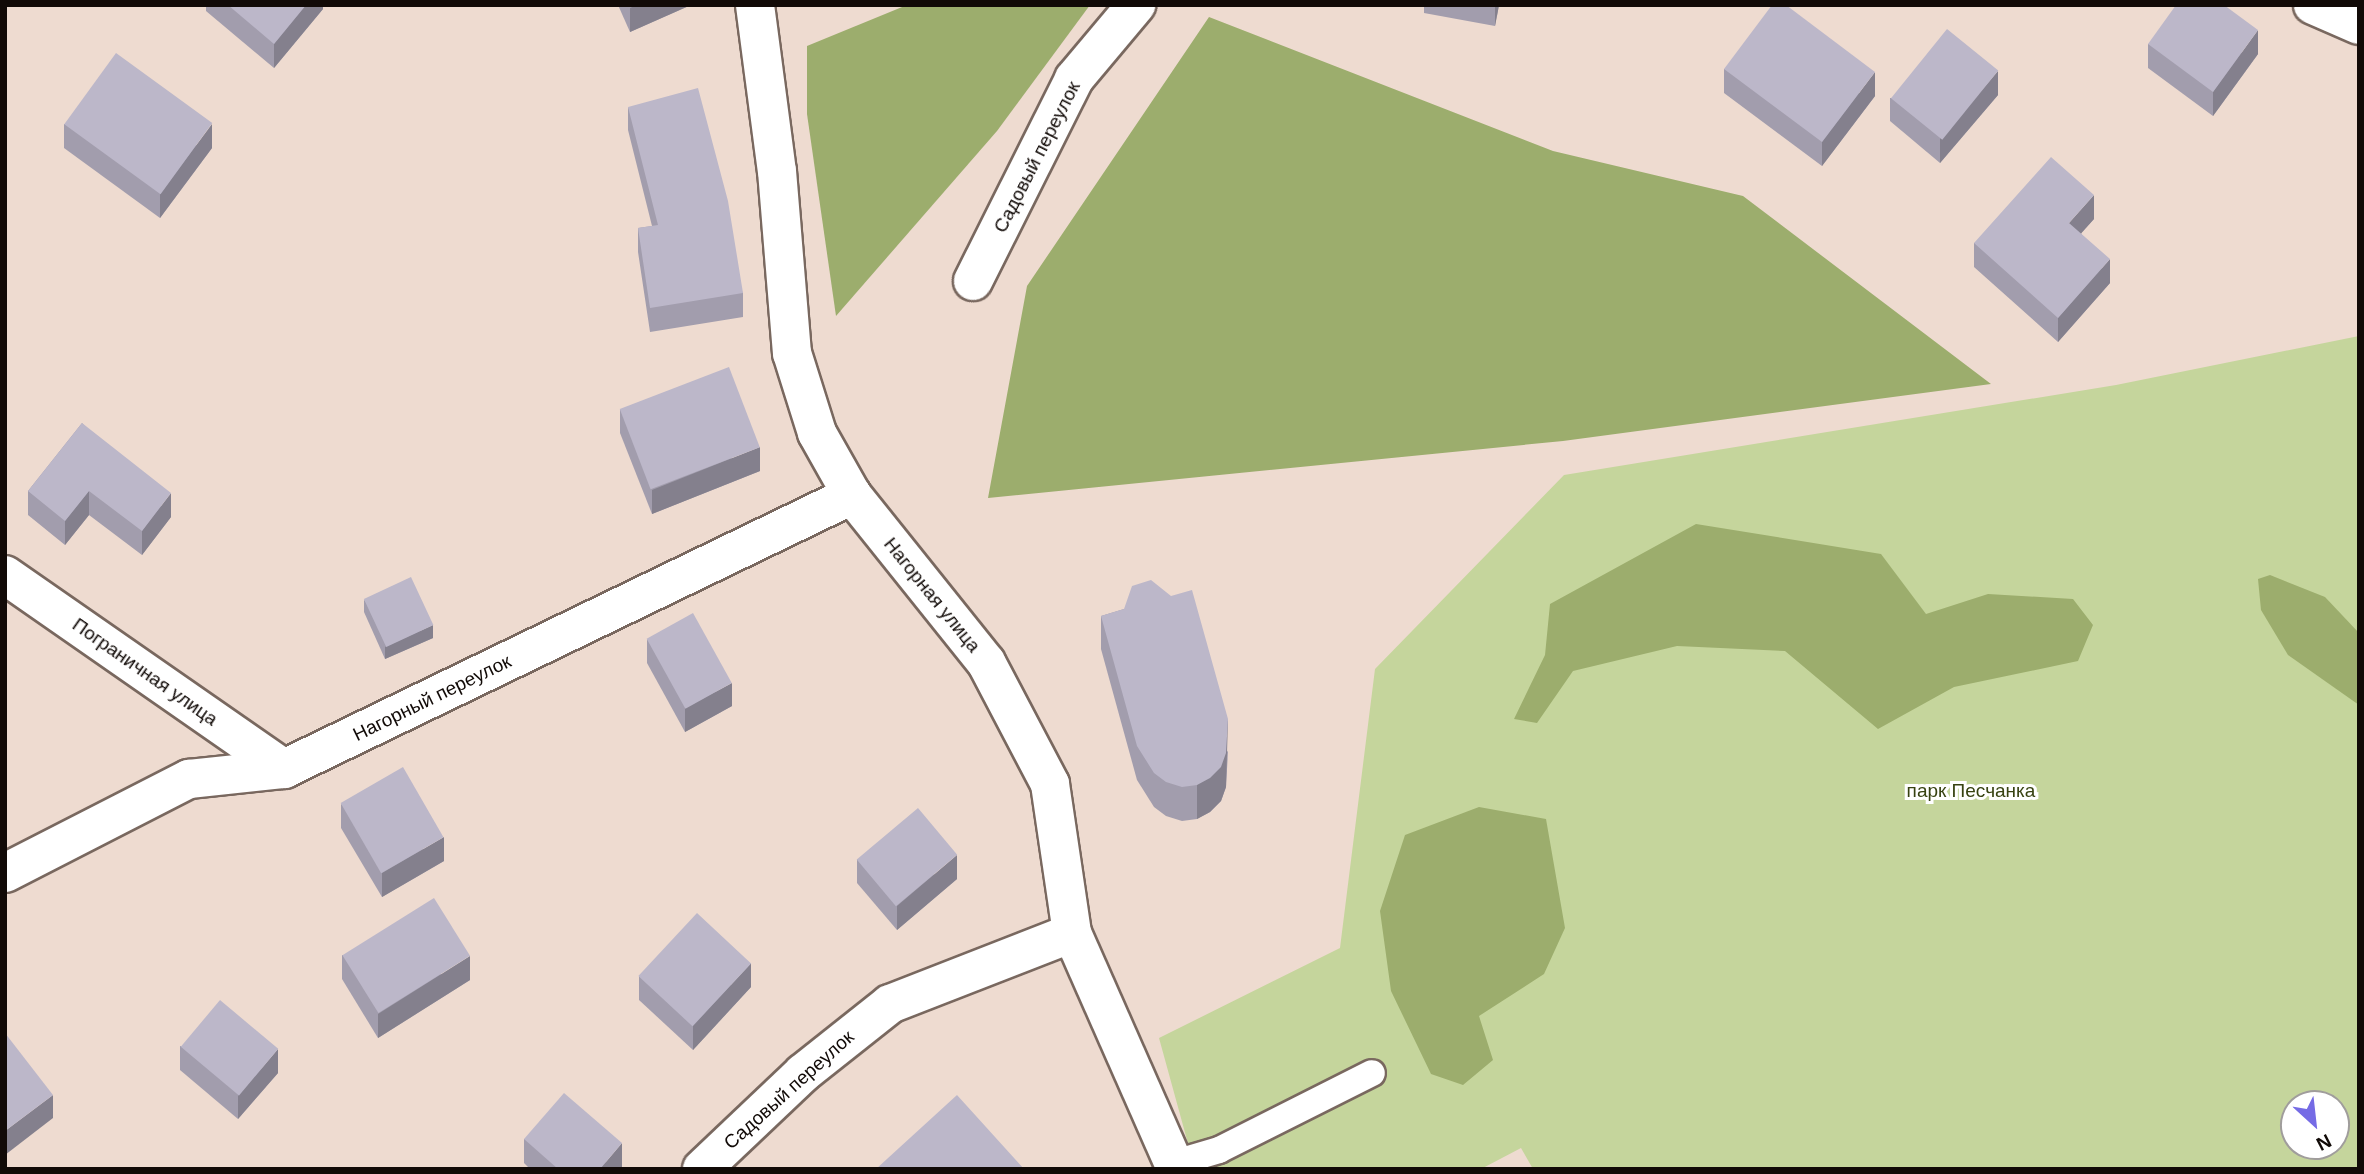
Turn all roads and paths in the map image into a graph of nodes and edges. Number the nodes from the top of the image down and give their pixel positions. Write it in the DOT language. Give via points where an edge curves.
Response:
graph roads {
  1 [pos="755,5"];
  2 [pos="1136,5"];
  3 [pos="2313,5"];
  4 [pos="2359,25"];
  5 [pos="973,281"];
  6 [pos="852,495"];
  7 [pos="5,575"];
  8 [pos="284,769"];
  9 [pos="5,873"];
  10 [pos="1072,933"];
  11 [pos="1373,1073"];
  12 [pos="1175,1166"];
  13 [pos="702,1169"];
  1 -- 6 [label="street, Нагорная улица" via="777,171 792,353 817,433"];
  2 -- 5 [label="street, Садовый переулок" via="1074,79"];
  3 -- 4 [label="street"];
  6 -- 8 [label="street, Нагорный переулок"];
  6 -- 10 [label="street, Нагорная улица" via="986,662 1050,784"];
  7 -- 8 [label="street, Пограничная улица"];
  8 -- 9 [label="street, Нагорный переулок" via="189,779"];
  10 -- 12 [label="street, Нагорная улица"];
  10 -- 13 [label="street, Садовый переулок" via="890,1003 803,1073"];
  11 -- 12 [label="lane" via="1219,1150"];
}
